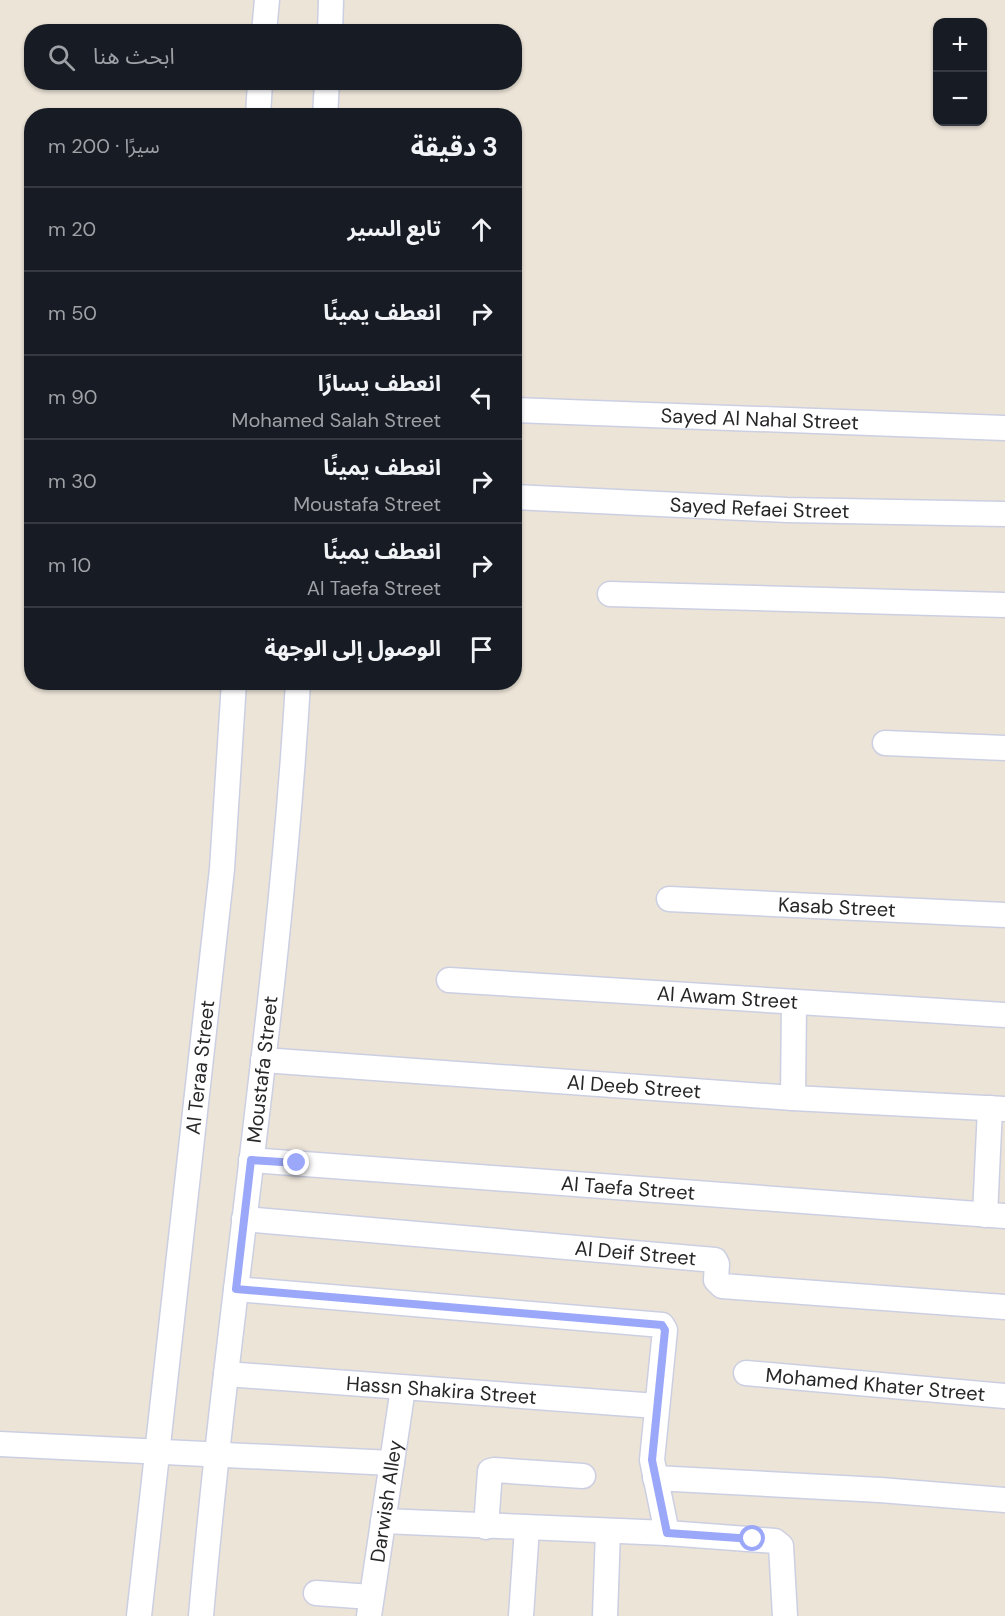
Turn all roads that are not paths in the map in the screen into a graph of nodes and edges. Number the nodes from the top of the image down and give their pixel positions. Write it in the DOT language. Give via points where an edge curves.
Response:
graph roads {
  1 [pos="267,0"];
  2 [pos="332,0"];
  3 [pos="265,24"];
  4 [pos="330,24"];
  5 [pos="260,90"];
  6 [pos="327,90"];
  7 [pos="258,108"];
  8 [pos="325,108"];
  9 [pos="522,410"];
  10 [pos="1005,428"];
  11 [pos="522,497"];
  12 [pos="1005,514"];
  13 [pos="610,594"];
  14 [pos="1005,605"];
  15 [pos="233,690"];
  16 [pos="298,690"];
  17 [pos="885,743"];
  18 [pos="1005,748"];
  19 [pos="669,899"];
  20 [pos="1005,915"];
  21 [pos="449,980"];
  22 [pos="794,1002"];
  23 [pos="1005,1015"];
  24 [pos="263,1060"];
  25 [pos="794,1098"];
  26 [pos="997,1108"];
  27 [pos="996,1155"];
  28 [pos="251,1160"];
  29 [pos="995,1216"];
  30 [pos="244,1219"];
  31 [pos="236,1289"];
  32 [pos="1005,1307"];
  33 [pos="746,1373"];
  34 [pos="226,1374"];
  35 [pos="403,1388"];
  36 [pos="1005,1396"];
  37 [pos="657,1406"];
  38 [pos="0,1444"];
  39 [pos="163,1451"];
  40 [pos="209,1453"];
  41 [pos="392,1463"];
  42 [pos="583,1476"];
  43 [pos="655,1478"];
  44 [pos="1005,1500"];
  45 [pos="383,1521"];
  46 [pos="486,1527"];
  47 [pos="527,1528"];
  48 [pos="608,1531"];
  49 [pos="667,1533"];
  50 [pos="316,1593"];
  51 [pos="370,1607"];
  52 [pos="139,1616"];
  53 [pos="201,1616"];
  54 [pos="521,1616"];
  55 [pos="605,1616"];
  56 [pos="785,1616"];
  1 -- 3 [label="street"];
  2 -- 4 [label="street"];
  5 -- 7 [label="street"];
  6 -- 8 [label="street"];
  9 -- 10 [label="street, Sayed Al Nahal Street"];
  11 -- 12 [label="street, Sayed Refaei Street" via="787,510"];
  13 -- 14 [label="street"];
  15 -- 39 [label="street, Al Teraa Street" via="222,869"];
  16 -- 24 [label="street, Moustafa Street"];
  17 -- 18 [label="street"];
  19 -- 20 [label="street, Kasab Street"];
  21 -- 22 [label="street, Al Awam Street"];
  22 -- 23 [label="street, Al Awam Street"];
  22 -- 25 [label="street"];
  24 -- 25 [label="street, Al Deeb Street"];
  24 -- 28 [label="street, Moustafa Street"];
  25 -- 26 [label="street, Al Deeb Street"];
  26 -- 27 [label="street"];
  27 -- 29 [label="street"];
  28 -- 29 [label="street, Al Taefa Street"];
  28 -- 30 [label="street, Moustafa Street"];
  30 -- 31 [label="street, Moustafa Street"];
  30 -- 32 [label="street, Al Deif Street" via="715,1260 716,1280 722,1286"];
  31 -- 34 [label="street, Moustafa Street"];
  31 -- 37 [label="street" via="662,1325 665,1330"];
  33 -- 36 [label="street, Mohamed Khater Street"];
  34 -- 35 [label="street, Hassn Shakira Street"];
  34 -- 40 [label="street, Moustafa Street"];
  35 -- 37 [label="street, Hassn Shakira Street"];
  35 -- 41 [label="street, Darwish Alley"];
  37 -- 43 [label="street" via="652,1460"];
  38 -- 39 [label="street"];
  39 -- 40 [label="street"];
  39 -- 52 [label="street, Al Teraa Street"];
  40 -- 41 [label="street"];
  40 -- 53 [label="street, Moustafa Street"];
  41 -- 45 [label="street, Darwish Alley"];
  42 -- 46 [label="street" via="490,1471"];
  43 -- 44 [label="street"];
  43 -- 49 [label="street"];
  45 -- 46 [label="street"];
  45 -- 51 [label="street, Darwish Alley"];
  46 -- 47 [label="street"];
  47 -- 48 [label="street"];
  47 -- 54 [label="street"];
  48 -- 49 [label="street"];
  48 -- 55 [label="street"];
  49 -- 56 [label="street" via="775,1541 781,1546"];
  50 -- 51 [label="street"];
}
